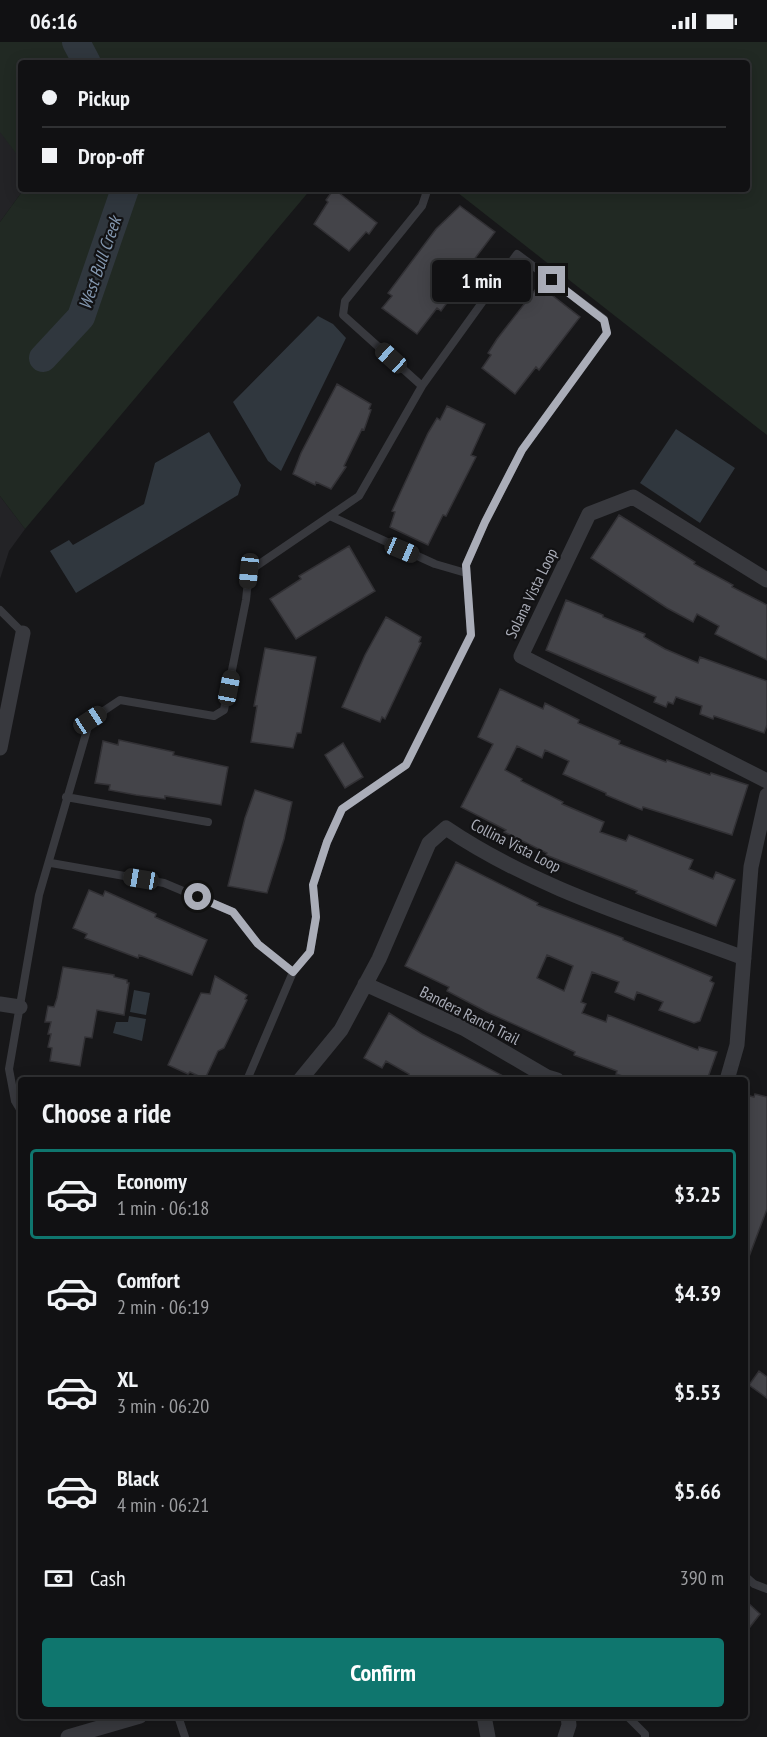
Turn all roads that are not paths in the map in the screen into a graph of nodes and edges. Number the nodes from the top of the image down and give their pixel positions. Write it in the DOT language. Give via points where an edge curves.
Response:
graph roads {
  1 [pos="425,192"];
  2 [pos="422,386"];
  3 [pos="330,516"];
  4 [pos="466,573"];
  5 [pos="767,580"];
  6 [pos="0,610"];
  7 [pos="23,633"];
  8 [pos="0,745"];
  9 [pos="767,781"];
  10 [pos="767,795"];
  11 [pos="66,797"];
  12 [pos="208,822"];
  13 [pos="51,862"];
  14 [pos="744,958"];
  15 [pos="293,972"];
  16 [pos="365,984"];
  17 [pos="0,1004"];
  18 [pos="20,1007"];
  19 [pos="249,1077"];
  20 [pos="302,1077"];
  21 [pos="547,1077"];
  22 [pos="728,1077"];
  23 [pos="18,1106"];
  24 [pos="748,1579"];
  25 [pos="767,1588"];
  26 [pos="130,1719"];
  27 [pos="179,1719"];
  28 [pos="485,1719"];
  29 [pos="568,1719"];
  30 [pos="630,1719"];
  31 [pos="68,1737"];
  32 [pos="185,1737"];
  33 [pos="488,1737"];
  34 [pos="565,1737"];
  35 [pos="645,1737"];
  1 -- 2 [label="lane" via="422,206 345,301 343,315"];
  2 -- 3 [label="lane" via="359,496"];
  2 -- 4 [label="lane" via="517,254 604,320 607,333 522,450 485,522"];
  3 -- 4 [label="lane" via="435,564"];
  3 -- 11 [label="lane" via="249,571 225,710 214,716 120,700 90,720"];
  4 -- 15 [label="lane" via="471,635 406,765 342,809 313,885 316,917 310,952"];
  5 -- 9 [label="street, Solana Vista Loop" via="633,497 589,514 521,656"];
  6 -- 7 [label="lane"];
  7 -- 8 [label="street"];
  10 -- 14 [label="street" via="752,867"];
  11 -- 12 [label="lane"];
  11 -- 13 [label="lane"];
  13 -- 15 [label="lane" via="164,883 233,912 258,944"];
  13 -- 18 [label="lane" via="39,895"];
  14 -- 16 [label="street, Collina Vista Loop" via="560,889 475,848 446,828 429,843"];
  14 -- 22 [label="street" via="737,1045"];
  15 -- 19 [label="lane"];
  16 -- 20 [label="street, Collina Vista Loop" via="341,1030"];
  16 -- 21 [label="street, Bandera Ranch Trail" via="465,1029"];
  17 -- 18 [label="street"];
  18 -- 23 [label="lane" via="9,1069"];
  24 -- 25 [label="lane"];
  26 -- 31 [label="street"];
  27 -- 32 [label="lane"];
  28 -- 33 [label="street"];
  29 -- 34 [label="street"];
  30 -- 35 [label="lane"];
}
